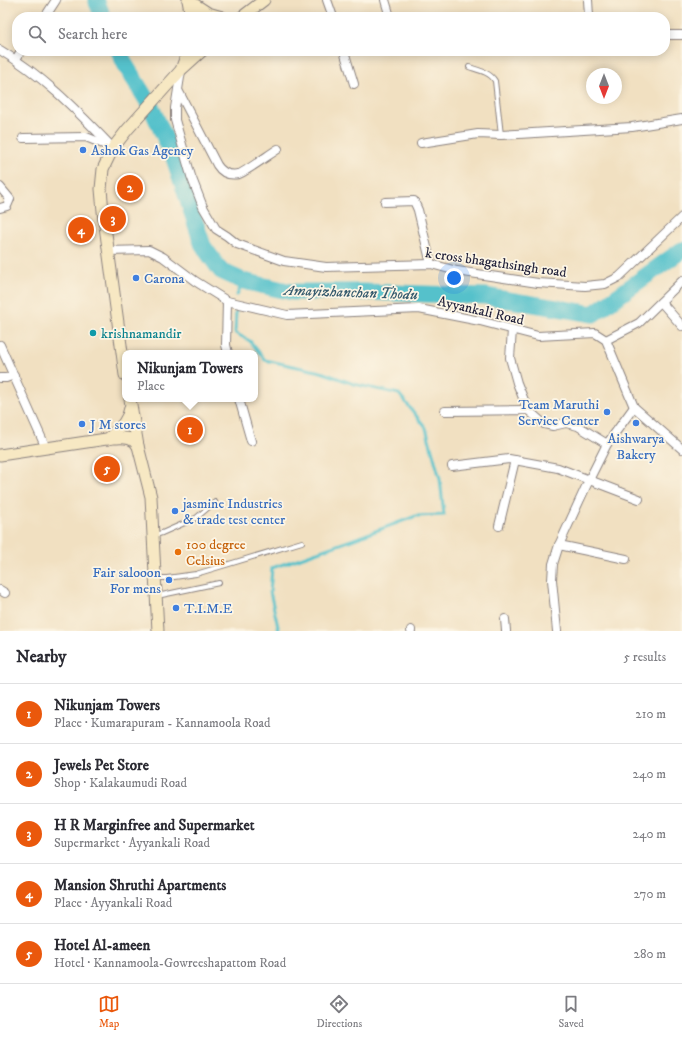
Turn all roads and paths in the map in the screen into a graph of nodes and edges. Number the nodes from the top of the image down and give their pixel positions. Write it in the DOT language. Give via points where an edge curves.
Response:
graph roads {
  1 [pos="56,0"];
  2 [pos="188,0"];
  3 [pos="264,0"];
  4 [pos="327,0"];
  5 [pos="385,0"];
  6 [pos="588,0"];
  7 [pos="48,12"];
  8 [pos="189,12"];
  9 [pos="208,12"];
  10 [pos="248,12"];
  11 [pos="331,12"];
  12 [pos="389,12"];
  13 [pos="588,12"];
  14 [pos="682,34"];
  15 [pos="670,35"];
  16 [pos="0,50"];
  17 [pos="18,56"];
  18 [pos="186,56"];
  19 [pos="196,56"];
  20 [pos="346,56"];
  21 [pos="16,60"];
  22 [pos="469,67"];
  23 [pos="181,70"];
  24 [pos="354,84"];
  25 [pos="175,86"];
  26 [pos="682,119"];
  27 [pos="501,135"];
  28 [pos="23,138"];
  29 [pos="421,143"];
  30 [pos="114,148"];
  31 [pos="278,149"];
  32 [pos="0,186"];
  33 [pos="385,202"];
  34 [pos="0,208"];
  35 [pos="682,217"];
  36 [pos="108,251"];
  37 [pos="431,264"];
  38 [pos="682,281"];
  39 [pos="227,301"];
  40 [pos="661,302"];
  41 [pos="682,326"];
  42 [pos="512,330"];
  43 [pos="606,340"];
  44 [pos="0,345"];
  45 [pos="227,350"];
  46 [pos="122,353"];
  47 [pos="14,375"];
  48 [pos="0,378"];
  49 [pos="131,402"];
  50 [pos="240,402"];
  51 [pos="634,407"];
  52 [pos="528,410"];
  53 [pos="445,411"];
  54 [pos="108,439"];
  55 [pos="251,441"];
  56 [pos="607,444"];
  57 [pos="138,446"];
  58 [pos="46,448"];
  59 [pos="682,449"];
  60 [pos="0,455"];
  61 [pos="515,460"];
  62 [pos="452,466"];
  63 [pos="588,480"];
  64 [pos="640,499"];
  65 [pos="214,502"];
  66 [pos="499,526"];
  67 [pos="152,535"];
  68 [pos="302,542"];
  69 [pos="559,545"];
  70 [pos="626,559"];
  71 [pos="155,578"];
  72 [pos="219,583"];
  73 [pos="156,596"];
  74 [pos="505,619"];
  75 [pos="158,631"];
  76 [pos="506,631"];
  77 [pos="557,631"];
  1 -- 7 [label="street"];
  2 -- 8 [label="main road"];
  2 -- 9 [label="main road"];
  3 -- 10 [label="main road"];
  4 -- 11 [label="street"];
  5 -- 12 [label="street"];
  6 -- 13 [label="street"];
  14 -- 15 [label="street"];
  16 -- 21 [label="street"];
  17 -- 21 [label="street"];
  18 -- 23 [label="main road"];
  19 -- 23 [label="main road"];
  20 -- 24 [label="street"];
  21 -- 30 [label="street" via="63,97"];
  22 -- 27 [label="lane" via="493,77 495,81"];
  23 -- 25 [label="main road"];
  25 -- 30 [label="main road" via="127,130"];
  25 -- 31 [label="street" via="221,172 240,174"];
  25 -- 37 [label="street, k cross bhagathsingh road" via="175,120 191,176 203,207 216,229 238,244 284,261 326,267"];
  26 -- 27 [label="street" via="632,127"];
  27 -- 29 [label="street" via="478,134"];
  28 -- 30 [label="street" via="86,138"];
  30 -- 36 [label="main road" via="104,169 101,189"];
  32 -- 34 [label="street" via="10,199 7,206"];
  33 -- 37 [label="street" via="414,201"];
  35 -- 37 [label="street, k cross bhagathsingh road" via="618,277 605,284 585,286 538,283 457,271"];
  36 -- 39 [label="street, Ayyankali Road" via="149,250"];
  36 -- 46 [label="main road"];
  38 -- 40 [label="street"];
  39 -- 42 [label="street, Ayyankali Road" via="288,315 419,309"];
  39 -- 45 [label="street"];
  40 -- 41 [label="street"];
  40 -- 43 [label="street" via="639,323"];
  42 -- 43 [label="street, Ayyankali Road" via="538,336 595,333"];
  42 -- 52 [label="street" via="510,358"];
  43 -- 51 [label="street"];
  44 -- 47 [label="street"];
  47 -- 48 [label="street"];
  47 -- 58 [label="street"];
  49 -- 54 [label="main road" via="125,423"];
  49 -- 57 [label="main road"];
  50 -- 55 [label="street"];
  51 -- 56 [label="street"];
  51 -- 59 [label="street"];
  52 -- 53 [label="street"];
  52 -- 56 [label="street" via="544,424 553,426 566,423 578,426"];
  54 -- 57 [label="main road" via="132,439"];
  54 -- 58 [label="main road"];
  56 -- 63 [label="street"];
  57 -- 67 [label="main road" via="151,497"];
  58 -- 60 [label="main road"];
  61 -- 62 [label="street"];
  61 -- 63 [label="street" via="558,468"];
  61 -- 66 [label="street"];
  63 -- 64 [label="street"];
  63 -- 69 [label="street"];
  65 -- 67 [label="lane" via="196,518"];
  67 -- 71 [label="main road"];
  68 -- 71 [label="lane" via="196,574"];
  69 -- 70 [label="street"];
  69 -- 77 [label="street" via="553,564 552,580"];
  71 -- 73 [label="main road"];
  72 -- 73 [label="lane"];
  73 -- 75 [label="main road"];
  74 -- 76 [label="street"];
}
